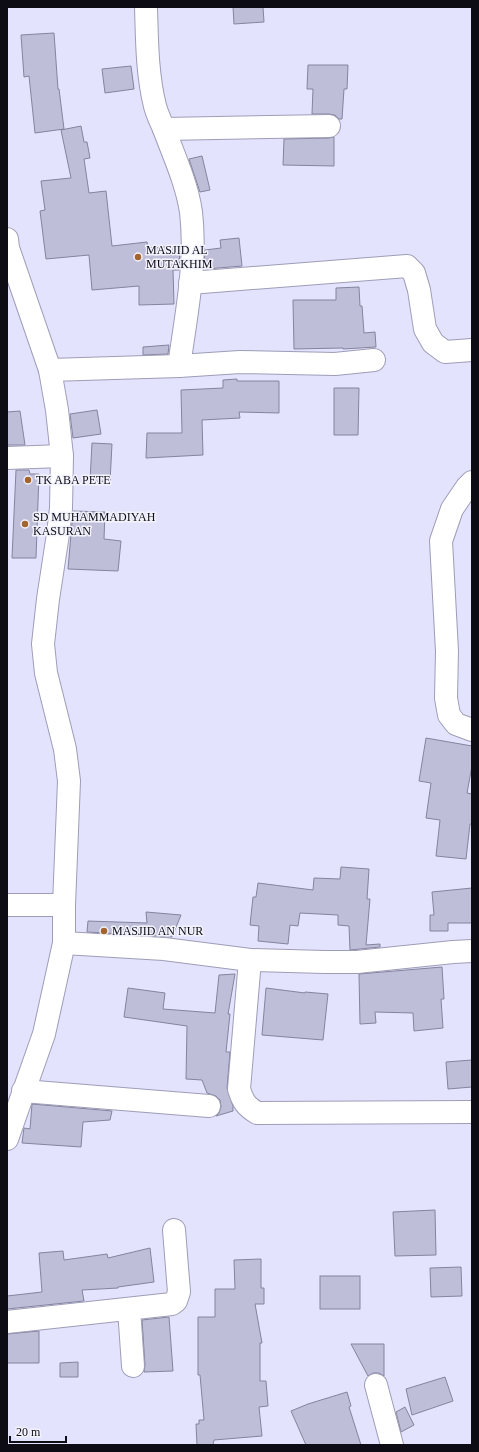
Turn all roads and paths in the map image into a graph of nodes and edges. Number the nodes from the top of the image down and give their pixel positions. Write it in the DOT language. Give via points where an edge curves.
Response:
graph roads {
  1 [pos="146,7"];
  2 [pos="329,126"];
  3 [pos="164,129"];
  4 [pos="7,245"];
  5 [pos="190,283"];
  6 [pos="472,350"];
  7 [pos="374,360"];
  8 [pos="179,366"];
  9 [pos="50,370"];
  10 [pos="62,456"];
  11 [pos="7,458"];
  12 [pos="472,482"];
  13 [pos="472,730"];
  14 [pos="64,904"];
  15 [pos="7,905"];
  16 [pos="64,943"];
  17 [pos="472,951"];
  18 [pos="250,960"];
  19 [pos="23,1090"];
  20 [pos="209,1106"];
  21 [pos="472,1112"];
  22 [pos="7,1139"];
  23 [pos="174,1230"];
  24 [pos="129,1309"];
  25 [pos="7,1322"];
  26 [pos="133,1366"];
  27 [pos="376,1385"];
  28 [pos="392,1445"];
  1 -- 3 [label="street" via="151,80 155,107"];
  2 -- 3 [label="street"];
  3 -- 5 [label="street" via="183,180 191,212"];
  4 -- 9 [label="street"];
  5 -- 6 [label="street" via="407,266 414,274 425,329 433,343 445,352"];
  5 -- 8 [label="street"];
  7 -- 8 [label="street" via="335,364 240,362"];
  8 -- 9 [label="street"];
  9 -- 10 [label="street"];
  10 -- 11 [label="street"];
  10 -- 14 [label="street" via="61,508 43,644 46,673 65,750 69,781"];
  12 -- 13 [label="street" via="452,509 441,541 447,651 446,698 449,715 456,724"];
  14 -- 15 [label="street"];
  14 -- 16 [label="street"];
  16 -- 18 [label="street" via="164,949"];
  16 -- 19 [label="street" via="44,1034"];
  17 -- 18 [label="street" via="357,962"];
  18 -- 21 [label="street" via="239,1089 242,1100 249,1108 258,1113"];
  19 -- 20 [label="street"];
  19 -- 22 [label="street"];
  23 -- 24 [label="street" via="179,1292 176,1301 168,1305"];
  24 -- 25 [label="street"];
  24 -- 26 [label="street"];
  27 -- 28 [label="street"];
}
